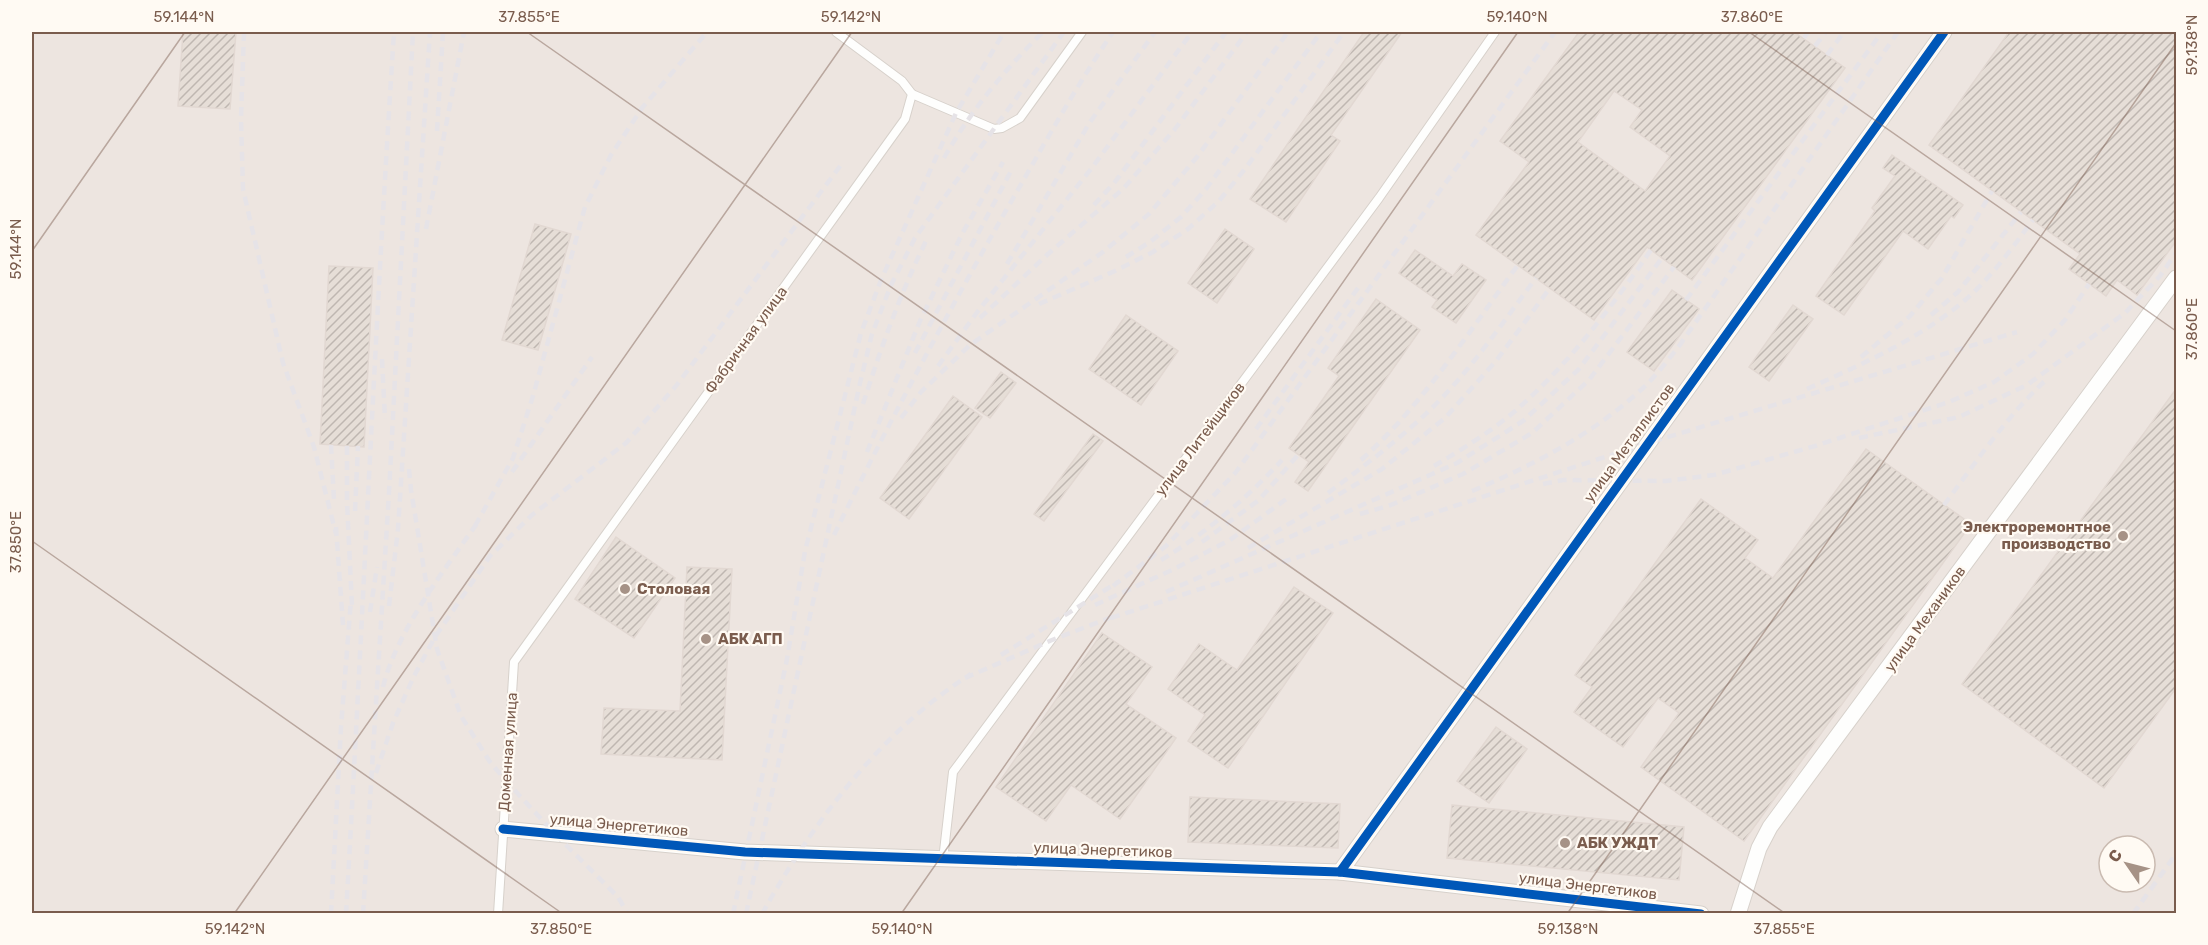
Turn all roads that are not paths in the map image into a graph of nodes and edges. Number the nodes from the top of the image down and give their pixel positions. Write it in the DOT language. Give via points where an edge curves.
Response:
graph roads {
  1 [pos="836,32"];
  2 [pos="1082,32"];
  3 [pos="1495,32"];
  4 [pos="1944,32"];
  5 [pos="912,94"];
  6 [pos="2176,278"];
  7 [pos="514,662"];
  8 [pos="503,829"];
  9 [pos="943,860"];
  10 [pos="1340,872"];
  11 [pos="498,914"];
  12 [pos="1701,914"];
  13 [pos="1738,914"];
  1 -- 5 [label="lane" via="902,81"];
  2 -- 5 [label="lane" via="1020,118 1002,128 994,129"];
  3 -- 9 [label="lane, улица Литейщиков" via="1379,198 954,772"];
  4 -- 10 [label="street, улица Металлистов"];
  5 -- 7 [label="lane, Фабричная улица" via="905,120"];
  6 -- 13 [label="street, улица Механиков" via="1770,827 1759,848"];
  7 -- 8 [label="lane, Доменная улица"];
  8 -- 9 [label="street, улица Энергетиков" via="745,852"];
  8 -- 11 [label="lane, Доменная улица"];
  9 -- 10 [label="street, улица Энергетиков"];
  10 -- 12 [label="street, улица Энергетиков"];
}
